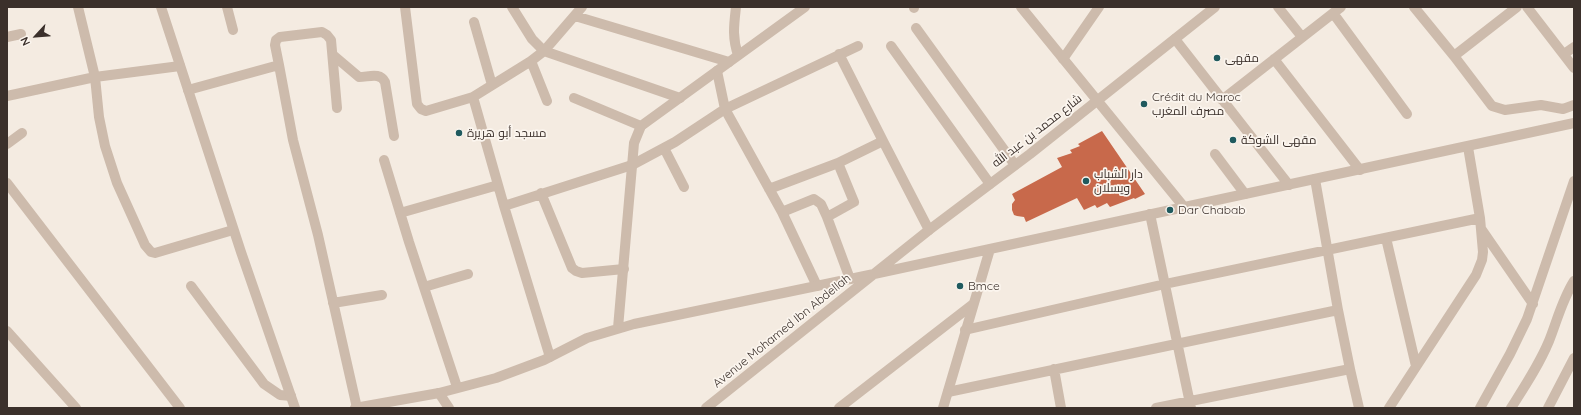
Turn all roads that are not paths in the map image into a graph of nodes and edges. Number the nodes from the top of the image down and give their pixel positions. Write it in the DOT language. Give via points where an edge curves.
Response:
graph roads {
  1 [pos="78,7"];
  2 [pos="161,7"];
  3 [pos="227,7"];
  4 [pos="405,7"];
  5 [pos="512,7"];
  6 [pos="582,7"];
  7 [pos="736,7"];
  8 [pos="805,7"];
  9 [pos="1021,7"];
  10 [pos="1099,7"];
  11 [pos="1215,7"];
  12 [pos="1278,7"];
  13 [pos="1414,7"];
  14 [pos="1527,7"];
  15 [pos="1512,9"];
  16 [pos="1337,10"];
  17 [pos="575,16"];
  18 [pos="474,22"];
  19 [pos="916,28"];
  20 [pos="233,30"];
  21 [pos="21,34"];
  22 [pos="1302,37"];
  23 [pos="7,38"];
  24 [pos="1175,39"];
  25 [pos="858,46"];
  26 [pos="891,46"];
  27 [pos="1574,46"];
  28 [pos="544,51"];
  29 [pos="839,54"];
  30 [pos="1564,54"];
  31 [pos="333,55"];
  32 [pos="738,55"];
  33 [pos="1454,56"];
  34 [pos="1063,59"];
  35 [pos="1274,59"];
  36 [pos="531,61"];
  37 [pos="729,62"];
  38 [pos="279,64"];
  39 [pos="180,66"];
  40 [pos="1574,68"];
  41 [pos="717,71"];
  42 [pos="95,77"];
  43 [pos="492,85"];
  44 [pos="188,90"];
  45 [pos="7,96"];
  46 [pos="473,96"];
  47 [pos="574,98"];
  48 [pos="680,98"];
  49 [pos="1098,100"];
  50 [pos="1222,100"];
  51 [pos="547,101"];
  52 [pos="1574,104"];
  53 [pos="337,108"];
  54 [pos="725,109"];
  55 [pos="1407,114"];
  56 [pos="1574,123"];
  57 [pos="641,126"];
  58 [pos="22,133"];
  59 [pos="394,136"];
  60 [pos="882,141"];
  61 [pos="7,144"];
  62 [pos="1468,147"];
  63 [pos="664,148"];
  64 [pos="1215,154"];
  65 [pos="384,160"];
  66 [pos="838,163"];
  67 [pos="632,165"];
  68 [pos="1015,165"];
  69 [pos="1360,170"];
  70 [pos="1315,179"];
  71 [pos="1574,181"];
  72 [pos="7,183"];
  73 [pos="990,184"];
  74 [pos="498,185"];
  75 [pos="1289,185"];
  76 [pos="684,187"];
  77 [pos="769,189"];
  78 [pos="542,193"];
  79 [pos="1245,194"];
  80 [pos="504,206"];
  81 [pos="1184,207"];
  82 [pos="782,212"];
  83 [pos="400,213"];
  84 [pos="1150,214"];
  85 [pos="827,217"];
  86 [pos="1480,218"];
  87 [pos="1481,229"];
  88 [pos="233,230"];
  89 [pos="929,230"];
  90 [pos="1386,238"];
  91 [pos="990,249"];
  92 [pos="1327,250"];
  93 [pos="624,269"];
  94 [pos="468,274"];
  95 [pos="874,274"];
  96 [pos="850,279"];
  97 [pos="1574,281"];
  98 [pos="1165,284"];
  99 [pos="191,286"];
  100 [pos="817,286"];
  101 [pos="424,287"];
  102 [pos="382,295"];
  103 [pos="333,303"];
  104 [pos="1533,304"];
  105 [pos="972,305"];
  106 [pos="1338,310"];
  107 [pos="618,328"];
  108 [pos="965,330"];
  109 [pos="7,331"];
  110 [pos="1177,343"];
  111 [pos="550,357"];
  112 [pos="1574,358"];
  113 [pos="1416,366"];
  114 [pos="1054,369"];
  115 [pos="1350,369"];
  116 [pos="457,387"];
  117 [pos="948,392"];
  118 [pos="438,393"];
  119 [pos="291,396"];
  120 [pos="1190,405"];
  121 [pos="76,408"];
  122 [pos="180,408"];
  123 [pos="295,408"];
  124 [pos="356,408"];
  125 [pos="449,408"];
  126 [pos="706,408"];
  127 [pos="839,408"];
  128 [pos="943,408"];
  129 [pos="1061,408"];
  130 [pos="1156,408"];
  131 [pos="1359,408"];
  132 [pos="1389,408"];
  133 [pos="1480,408"];
  134 [pos="1511,408"];
  135 [pos="1548,408"];
  1 -- 42 [label="street"];
  2 -- 39 [label="street"];
  3 -- 20 [label="street"];
  4 -- 46 [label="street" via="417,104 426,111"];
  5 -- 28 [label="street" via="532,39"];
  6 -- 17 [label="street"];
  7 -- 32 [label="street" via="733,30"];
  8 -- 32 [label="street"];
  9 -- 34 [label="street"];
  10 -- 34 [label="street"];
  11 -- 24 [label="street, شارع محمد بن عبد الله"];
  12 -- 22 [label="street"];
  13 -- 33 [label="street"];
  14 -- 30 [label="street"];
  15 -- 33 [label="street"];
  16 -- 22 [label="street"];
  16 -- 55 [label="street"];
  17 -- 28 [label="street"];
  17 -- 37 [label="street"];
  18 -- 43 [label="street"];
  19 -- 68 [label="street"];
  21 -- 23 [label="street"];
  22 -- 35 [label="street"];
  24 -- 49 [label="street, شارع محمد بن عبد الله"];
  24 -- 50 [label="street"];
  25 -- 29 [label="street"];
  26 -- 73 [label="street"];
  27 -- 30 [label="street"];
  28 -- 36 [label="street"];
  28 -- 48 [label="street"];
  29 -- 54 [label="street"];
  29 -- 60 [label="street"];
  30 -- 40 [label="street"];
  31 -- 38 [label="street" via="331,40 322,32 280,37 275,45"];
  31 -- 53 [label="street"];
  31 -- 59 [label="street" via="359,77 382,77"];
  32 -- 37 [label="street"];
  33 -- 52 [label="street" via="1492,106 1505,110 1541,105 1563,109"];
  34 -- 49 [label="street"];
  35 -- 50 [label="street"];
  35 -- 69 [label="street"];
  36 -- 43 [label="street"];
  36 -- 51 [label="street"];
  37 -- 41 [label="street"];
  38 -- 44 [label="street"];
  38 -- 103 [label="street" via="293,140"];
  39 -- 42 [label="street"];
  39 -- 44 [label="street"];
  41 -- 48 [label="street"];
  41 -- 54 [label="street"];
  42 -- 45 [label="street"];
  42 -- 88 [label="street" via="105,146 117,183 145,245 151,252 155,253"];
  43 -- 46 [label="street"];
  44 -- 88 [label="street"];
  46 -- 74 [label="street"];
  47 -- 57 [label="street"];
  48 -- 57 [label="street"];
  49 -- 68 [label="street, شارع محمد بن عبد الله"];
  49 -- 81 [label="street"];
  50 -- 75 [label="street"];
  54 -- 63 [label="street"];
  54 -- 77 [label="street"];
  56 -- 62 [label="street"];
  57 -- 67 [label="street" via="634,143"];
  58 -- 61 [label="street"];
  60 -- 66 [label="street"];
  60 -- 89 [label="street"];
  62 -- 69 [label="street"];
  62 -- 86 [label="street"];
  63 -- 67 [label="street"];
  63 -- 76 [label="street"];
  64 -- 79 [label="street"];
  65 -- 83 [label="street"];
  66 -- 77 [label="street"];
  66 -- 85 [label="street" via="854,202"];
  67 -- 78 [label="street"];
  67 -- 93 [label="street"];
  68 -- 73 [label="street, شارع محمد بن عبد الله"];
  69 -- 70 [label="street"];
  70 -- 75 [label="street"];
  70 -- 92 [label="street"];
  71 -- 104 [label="street"];
  72 -- 122 [label="street"];
  73 -- 89 [label="street, شارع محمد بن عبد الله"];
  74 -- 80 [label="street"];
  74 -- 83 [label="street"];
  75 -- 79 [label="street"];
  77 -- 82 [label="street"];
  78 -- 80 [label="street"];
  78 -- 93 [label="street" via="572,268 582,273"];
  79 -- 81 [label="street"];
  80 -- 111 [label="street"];
  81 -- 84 [label="street"];
  82 -- 85 [label="street" via="814,199 821,204"];
  82 -- 100 [label="street"];
  83 -- 101 [label="street"];
  84 -- 91 [label="street"];
  84 -- 98 [label="street"];
  85 -- 96 [label="street"];
  86 -- 87 [label="street"];
  86 -- 90 [label="street"];
  87 -- 104 [label="street"];
  87 -- 113 [label="street" via="1483,252 1476,275"];
  88 -- 119 [label="street"];
  89 -- 95 [label="street, شارع محمد بن عبد الله"];
  90 -- 92 [label="street"];
  90 -- 113 [label="street"];
  91 -- 95 [label="street"];
  91 -- 105 [label="street"];
  92 -- 98 [label="street"];
  92 -- 106 [label="street"];
  93 -- 107 [label="street"];
  94 -- 101 [label="street"];
  95 -- 96 [label="street"];
  95 -- 126 [label="street, Avenue Mohamed Ibn Abdellah"];
  96 -- 100 [label="street"];
  97 -- 134 [label="street" via="1538,364"];
  98 -- 108 [label="street"];
  98 -- 110 [label="street"];
  99 -- 119 [label="street" via="264,384 280,395"];
  100 -- 107 [label="street"];
  101 -- 116 [label="street"];
  102 -- 103 [label="street"];
  103 -- 124 [label="street"];
  104 -- 133 [label="street" via="1510,354"];
  105 -- 108 [label="street"];
  105 -- 127 [label="street"];
  106 -- 110 [label="street"];
  106 -- 115 [label="street"];
  107 -- 111 [label="street" via="587,338"];
  108 -- 117 [label="street"];
  109 -- 121 [label="street"];
  110 -- 114 [label="street"];
  110 -- 120 [label="street"];
  111 -- 116 [label="street" via="496,378"];
  112 -- 135 [label="street"];
  113 -- 132 [label="street"];
  114 -- 117 [label="street"];
  114 -- 129 [label="street"];
  115 -- 120 [label="street"];
  115 -- 131 [label="street"];
  116 -- 118 [label="street"];
  117 -- 128 [label="street"];
  118 -- 124 [label="street"];
  118 -- 125 [label="street"];
  119 -- 123 [label="street"];
  120 -- 130 [label="street"];
}
